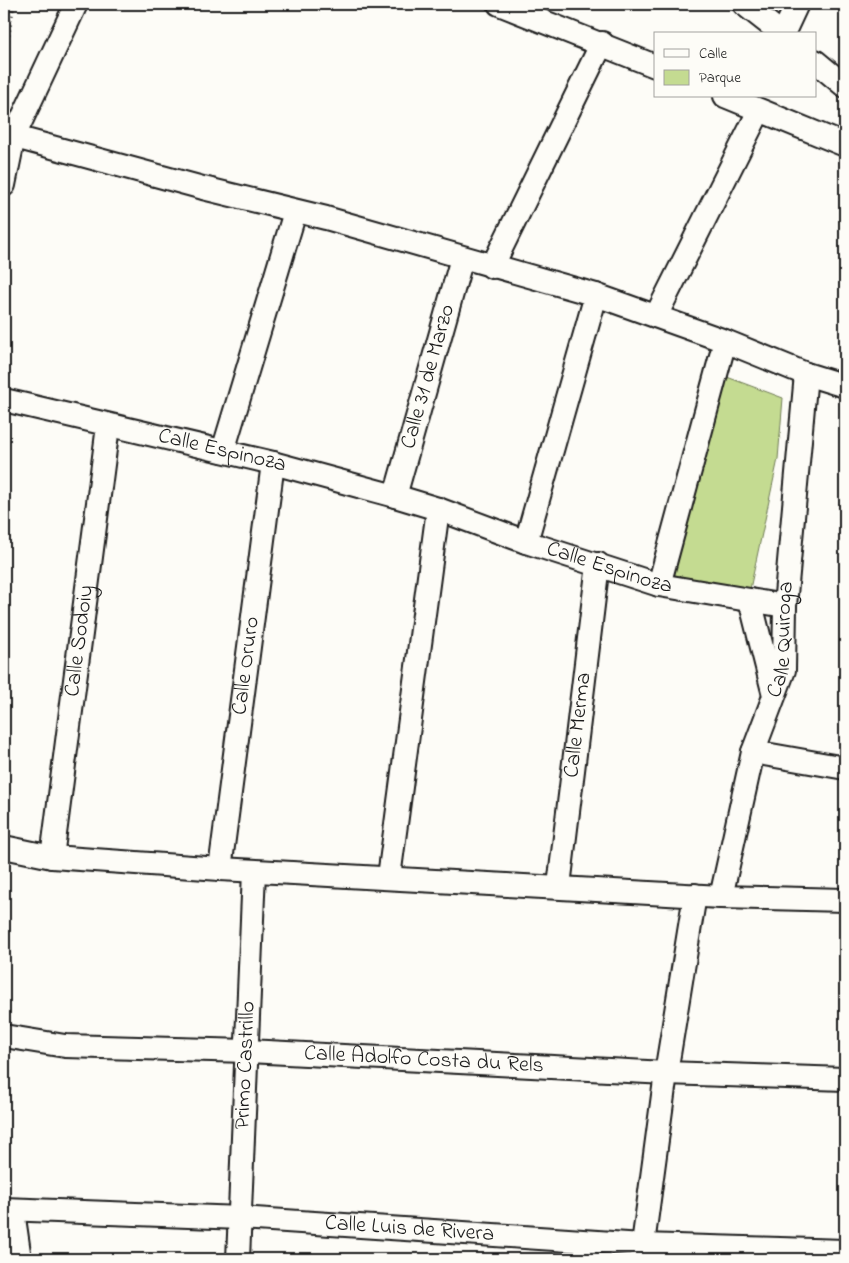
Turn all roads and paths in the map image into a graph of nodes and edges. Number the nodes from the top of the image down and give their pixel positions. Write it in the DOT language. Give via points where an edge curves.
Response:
graph roads {
  1 [pos="14,4"];
  2 [pos="76,4"];
  3 [pos="499,4"];
  4 [pos="744,4"];
  5 [pos="797,4"];
  6 [pos="779,32"];
  7 [pos="783,32"];
  8 [pos="602,44"];
  9 [pos="816,62"];
  10 [pos="4,65"];
  11 [pos="654,66"];
  12 [pos="845,86"];
  13 [pos="730,98"];
  14 [pos="759,111"];
  15 [pos="9,135"];
  16 [pos="845,145"];
  17 [pos="4,185"];
  18 [pos="295,212"];
  19 [pos="462,258"];
  20 [pos="492,266"];
  21 [pos="596,296"];
  22 [pos="656,316"];
  23 [pos="724,341"];
  24 [pos="806,374"];
  25 [pos="845,386"];
  26 [pos="4,400"];
  27 [pos="108,426"];
  28 [pos="223,451"];
  29 [pos="274,462"];
  30 [pos="395,496"];
  31 [pos="438,509"];
  32 [pos="526,542"];
  33 [pos="598,564"];
  34 [pos="659,585"];
  35 [pos="750,600"];
  36 [pos="785,606"];
  37 [pos="774,695"];
  38 [pos="753,752"];
  39 [pos="845,768"];
  40 [pos="4,847"];
  41 [pos="52,857"];
  42 [pos="220,869"];
  43 [pos="254,871"];
  44 [pos="389,877"];
  45 [pos="560,886"];
  46 [pos="695,895"];
  47 [pos="721,897"];
  48 [pos="845,900"];
  49 [pos="4,1036"];
  50 [pos="248,1051"];
  51 [pos="666,1073"];
  52 [pos="845,1079"];
  53 [pos="9,1210"];
  54 [pos="241,1218"];
  55 [pos="845,1251"];
  56 [pos="642,1252"];
  57 [pos="20,1259"];
  58 [pos="238,1259"];
  1 -- 10 [label="path"];
  2 -- 15 [label="street"];
  3 -- 8 [label="street"];
  4 -- 6 [label="street"];
  5 -- 7 [label="street"];
  8 -- 11 [label="street"];
  8 -- 20 [label="street"];
  9 -- 12 [label="street"];
  13 -- 14 [label="street"];
  14 -- 16 [label="street"];
  14 -- 22 [label="street"];
  15 -- 17 [label="street"];
  15 -- 18 [label="street"];
  18 -- 19 [label="street"];
  18 -- 28 [label="street"];
  19 -- 20 [label="street"];
  19 -- 30 [label="street, Calle 31 de Marzo"];
  20 -- 21 [label="street"];
  21 -- 22 [label="street"];
  21 -- 32 [label="street"];
  22 -- 23 [label="street"];
  23 -- 24 [label="street"];
  23 -- 34 [label="street"];
  24 -- 25 [label="street"];
  24 -- 36 [label="street, Calle Quiroga"];
  26 -- 27 [label="street, Calle Espinoza"];
  27 -- 28 [label="street, Calle Espinoza"];
  27 -- 41 [label="street, Calle Sodoiy"];
  28 -- 29 [label="street, Calle Espinoza"];
  29 -- 30 [label="street, Calle Espinoza"];
  29 -- 42 [label="street, Calle Oruro"];
  30 -- 31 [label="street, Calle Espinoza"];
  31 -- 32 [label="street, Calle Espinoza"];
  31 -- 44 [label="street"];
  32 -- 33 [label="street, Calle Espinoza"];
  33 -- 34 [label="street, Calle Espinoza"];
  33 -- 45 [label="street, Calle Merma"];
  34 -- 35 [label="street, Calle Espinoza"];
  35 -- 36 [label="street, Calle Espinoza"];
  35 -- 37 [label="street"];
  36 -- 37 [label="street, Calle Quiroga" via="784,670"];
  37 -- 38 [label="street, Calle Quiroga"];
  38 -- 39 [label="street"];
  38 -- 47 [label="street, Calle Quiroga"];
  40 -- 41 [label="street"];
  41 -- 42 [label="street"];
  42 -- 43 [label="street"];
  43 -- 44 [label="street"];
  43 -- 50 [label="street, Primo Castrillo"];
  44 -- 45 [label="street"];
  45 -- 46 [label="street"];
  46 -- 47 [label="street"];
  46 -- 51 [label="street"];
  47 -- 48 [label="street"];
  49 -- 50 [label="street, Calle Adolfo Costa du Rels" via="65,1046"];
  50 -- 51 [label="street, Calle Adolfo Costa du Rels"];
  50 -- 54 [label="street, Primo Castrillo"];
  51 -- 52 [label="street, Calle Adolfo Costa du Rels"];
  51 -- 56 [label="street"];
  53 -- 54 [label="street, Calle Luis de Rivera"];
  53 -- 57 [label="street"];
  54 -- 56 [label="street, Calle Luis de Rivera"];
  54 -- 58 [label="street, Primo Castrillo"];
  55 -- 56 [label="street, Calle Luis de Rivera"];
}
